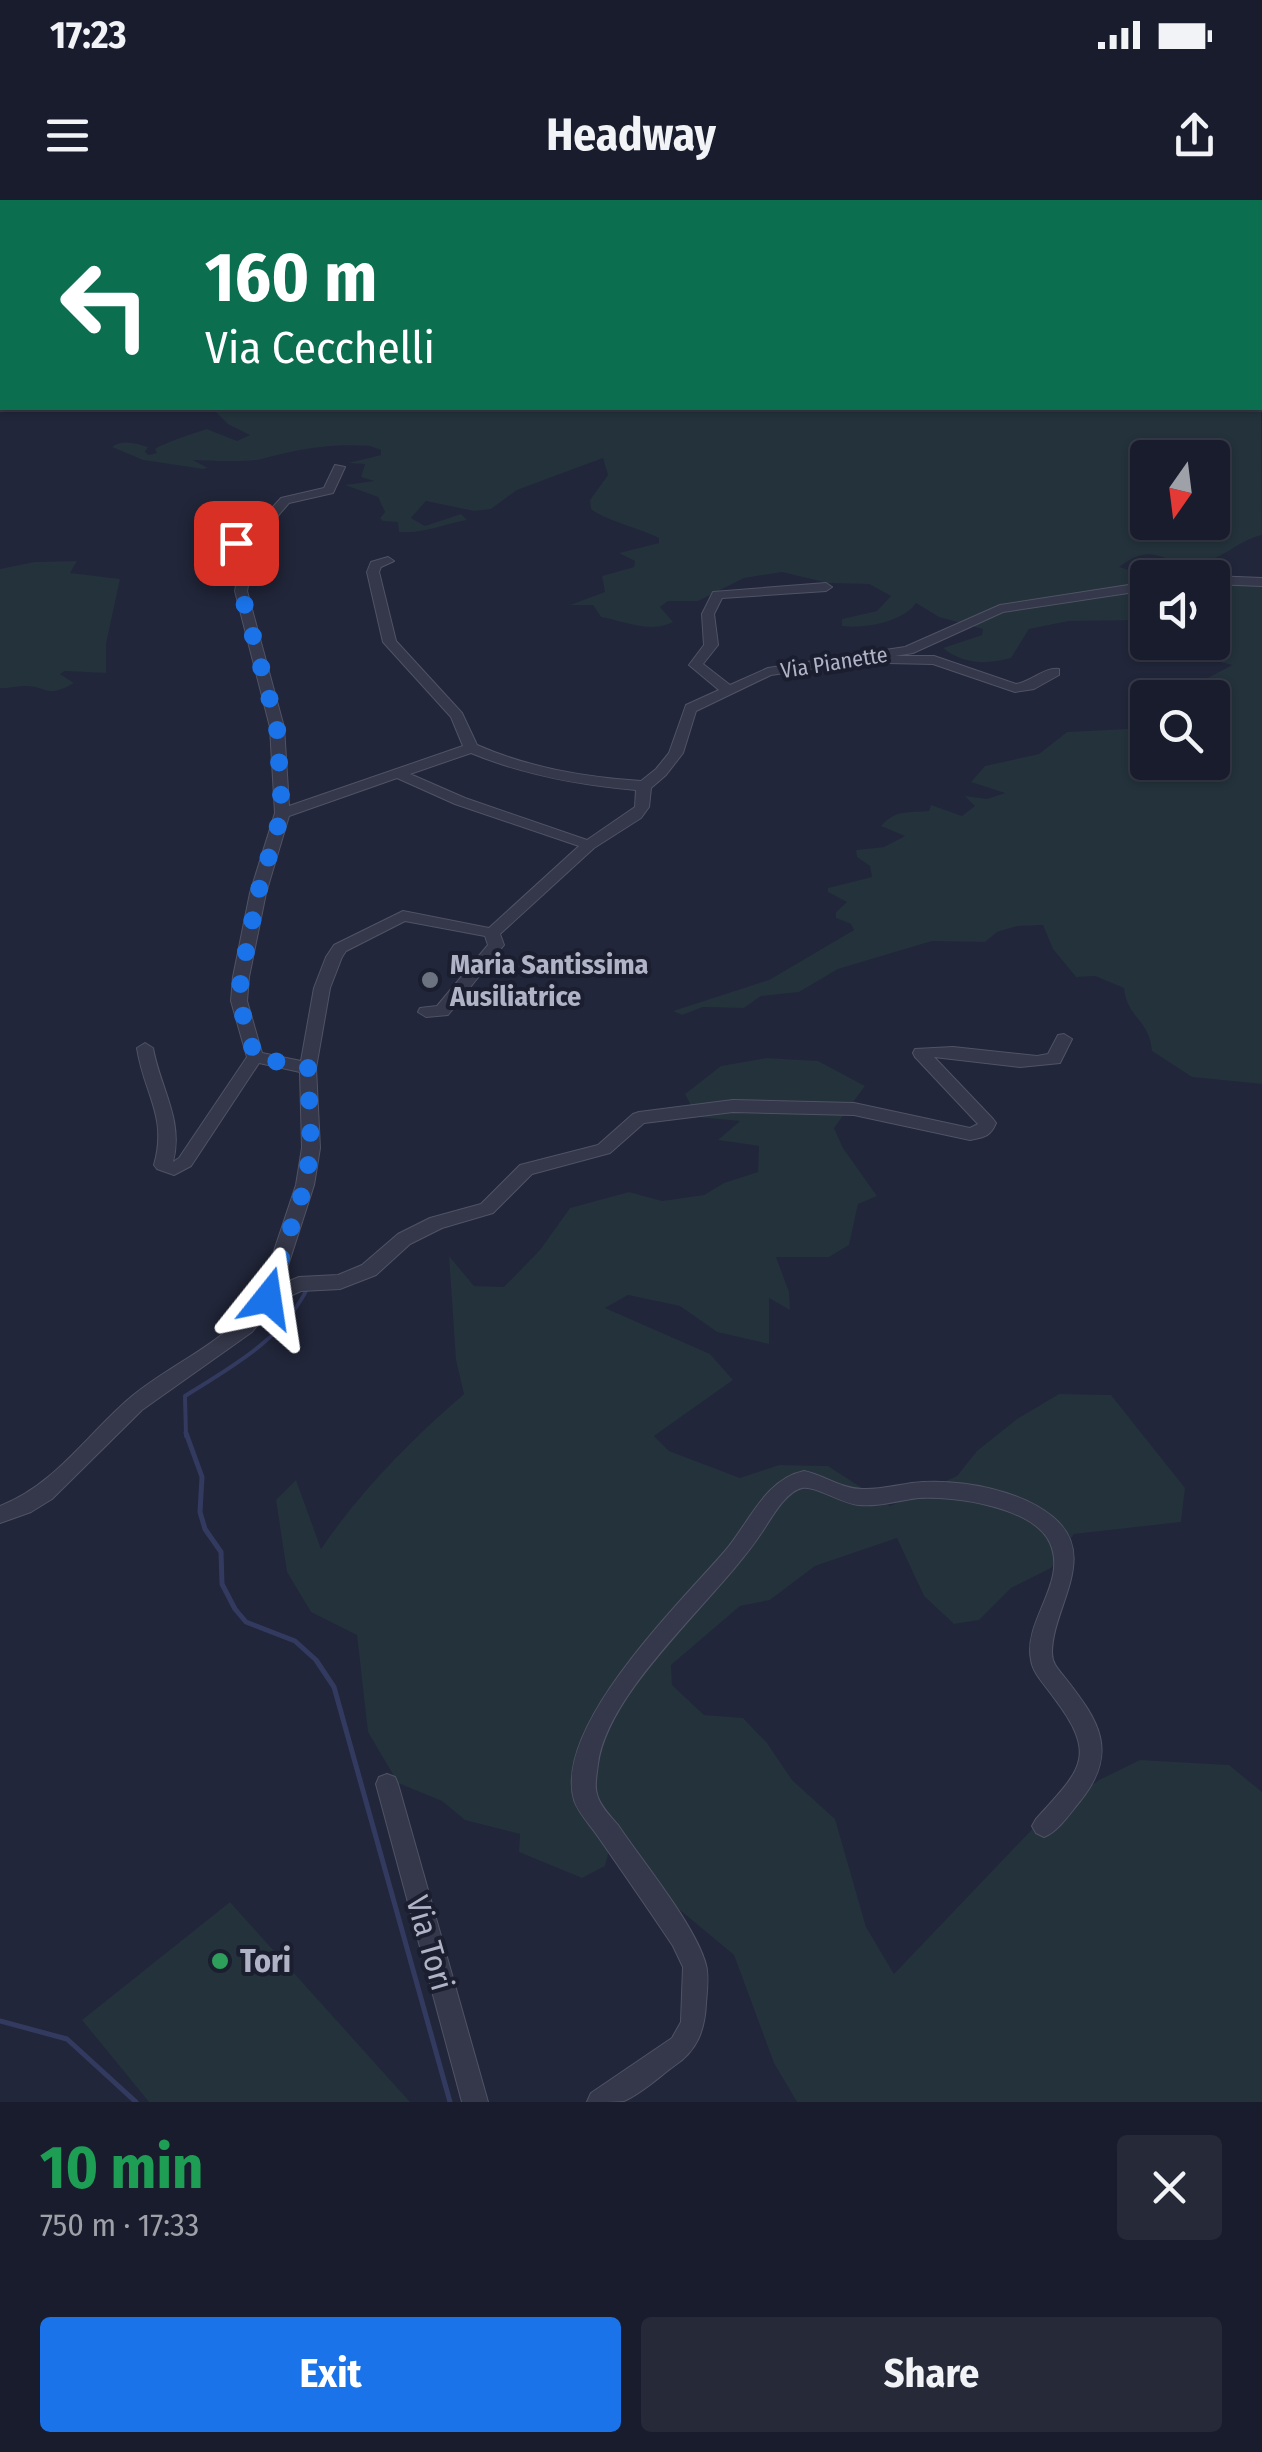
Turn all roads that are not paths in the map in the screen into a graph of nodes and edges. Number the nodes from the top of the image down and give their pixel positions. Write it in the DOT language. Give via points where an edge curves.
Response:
graph roads {
  1 [pos="339,467"];
  2 [pos="388,560"];
  3 [pos="1230,581"];
  4 [pos="1262,582"];
  5 [pos="826,586"];
  6 [pos="1130,589"];
  7 [pos="875,656"];
  8 [pos="1054,672"];
  9 [pos="728,690"];
  10 [pos="470,748"];
  11 [pos="399,774"];
  12 [pos="644,786"];
  13 [pos="282,812"];
  14 [pos="589,845"];
  15 [pos="492,933"];
  16 [pos="426,1012"];
  17 [pos="1064,1039"];
  18 [pos="145,1048"];
  19 [pos="255,1057"];
  20 [pos="308,1068"];
  21 [pos="268,1298"];
  22 [pos="0,1515"];
  23 [pos="387,1784"];
  24 [pos="1044,1826"];
  25 [pos="475,2102"];
  26 [pos="600,2102"];
  1 -- 13 [label="street" via="329,490 282,500 265,523 238,535 236,543 246,565 241,591 277,727"];
  2 -- 10 [label="street" via="373,572 390,642 447,704"];
  3 -- 4 [label="street"];
  5 -- 9 [label="street" via="717,595 708,614 711,645 696,665"];
  6 -- 7 [label="street, Via Pianette" via="1000,609 931,642"];
  7 -- 8 [label="street" via="934,660 1015,688"];
  7 -- 9 [label="street, Via Pianette" via="768,672"];
  9 -- 12 [label="street, Via Pianette" via="692,708 681,746"];
  10 -- 11 [label="street"];
  10 -- 12 [label="street" via="580,781"];
  11 -- 13 [label="street"];
  11 -- 14 [label="street"];
  12 -- 14 [label="street, Via Pianette" via="636,815"];
  13 -- 19 [label="street" via="241,976 239,1001"];
  14 -- 15 [label="street, Via Pianette"];
  15 -- 16 [label="street" via="496,945 463,988 442,1011"];
  15 -- 20 [label="street" via="403,916 340,948 322,988"];
  17 -- 21 [label="street" via="1054,1059 1042,1062 921,1052 986,1123 984,1131 970,1134 854,1108 733,1106 639,1118 604,1148 526,1169 488,1209 404,1238 369,1270 340,1282 299,1284"];
  18 -- 19 [label="street" via="168,1120 171,1143 163,1165 174,1169"];
  19 -- 20 [label="street"];
  20 -- 21 [label="street" via="311,1148 305,1185"];
  21 -- 22 [label="street" via="260,1314 155,1389 32,1504"];
  23 -- 25 [label="street, Via Tori"];
  24 -- 26 [label="street" via="1089,1774 1095,1754 1080,1714 1040,1656 1066,1561 1058,1536 1042,1519 976,1496 922,1490 854,1497 815,1480 797,1481 770,1505 594,1734 585,1798 695,1967 693,2024 680,2047"];
}
